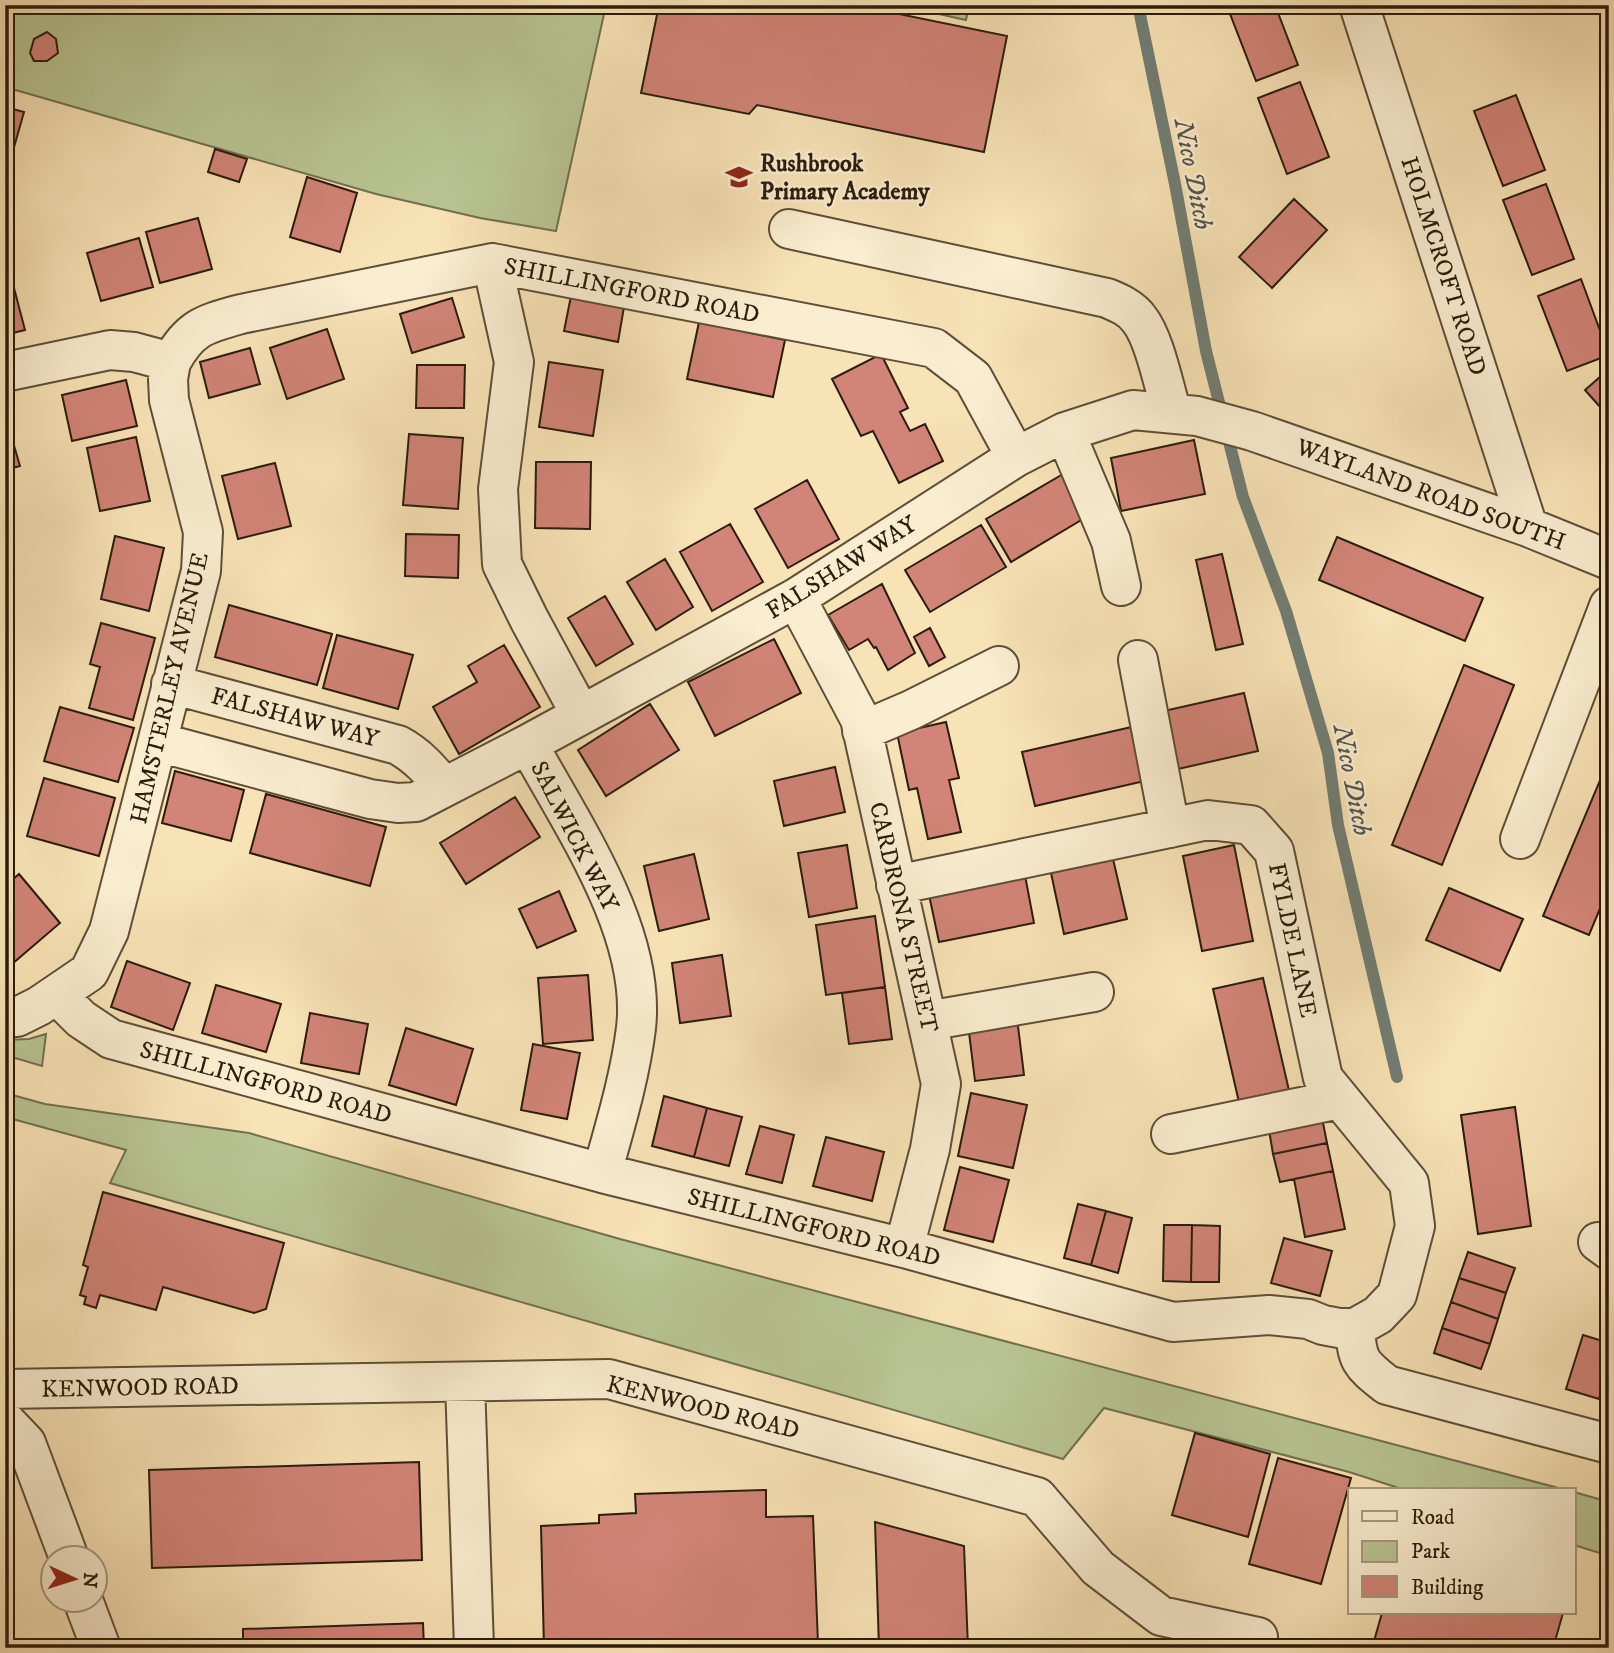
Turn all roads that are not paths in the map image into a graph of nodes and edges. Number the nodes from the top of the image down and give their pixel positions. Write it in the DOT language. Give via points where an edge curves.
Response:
graph roads {
  1 [pos="1359,5"];
  2 [pos="789,229"];
  3 [pos="492,263"];
  4 [pos="171,362"];
  5 [pos="5,372"];
  6 [pos="1172,414"];
  7 [pos="1252,430"];
  8 [pos="1065,432"];
  9 [pos="1016,457"];
  10 [pos="1528,527"];
  11 [pos="1609,560"];
  12 [pos="1121,586"];
  13 [pos="796,598"];
  14 [pos="1609,606"];
  15 [pos="1138,660"];
  16 [pos="999,666"];
  17 [pos="171,684"];
  18 [pos="581,715"];
  19 [pos="862,731"];
  20 [pos="158,743"];
  21 [pos="528,744"];
  22 [pos="444,787"];
  23 [pos="1170,828"];
  24 [pos="1520,839"];
  25 [pos="896,885"];
  26 [pos="1094,992"];
  27 [pos="57,995"];
  28 [pos="5,1017"];
  29 [pos="927,1021"];
  30 [pos="1340,1099"];
  31 [pos="1171,1134"];
  32 [pos="602,1173"];
  33 [pos="904,1248"];
  34 [pos="1355,1328"];
  35 [pos="465,1382"];
  36 [pos="5,1389"];
  37 [pos="5,1421"];
  38 [pos="1609,1444"];
  39 [pos="63,1544"];
  40 [pos="88,1614"];
  41 [pos="1258,1637"];
  42 [pos="101,1648"];
  43 [pos="474,1648"];
  1 -- 10 [label="street, HOLMCROFT ROAD"];
  2 -- 6 [label="street" via="1124,305 1139,317 1147,332"];
  3 -- 4 [label="street, SHILLINGFORD ROAD" via="204,325 191,333"];
  3 -- 9 [label="street, SHILLINGFORD ROAD" via="934,348 973,378"];
  3 -- 18 [label="street" via="514,362 498,489 502,564"];
  4 -- 5 [label="street" via="110,350"];
  4 -- 17 [label="street, HAMSTERLEY AVENUE" via="169,400 204,549"];
  6 -- 7 [label="street, FALSHAW WAY"];
  6 -- 8 [label="street, FALSHAW WAY" via="1133,410"];
  7 -- 10 [label="street, WAYLAND ROAD SOUTH"];
  8 -- 9 [label="street, FALSHAW WAY"];
  8 -- 12 [label="street" via="1111,541"];
  9 -- 13 [label="street, FALSHAW WAY"];
  10 -- 11 [label="street, WAYLAND ROAD SOUTH"];
  13 -- 18 [label="street, FALSHAW WAY"];
  13 -- 19 [label="street, CARDRONA STREET" via="860,719"];
  14 -- 24 [label="street"];
  15 -- 23 [label="street"];
  16 -- 19 [label="street"];
  17 -- 20 [label="street, HAMSTERLEY AVENUE"];
  17 -- 22 [label="street, FALSHAW WAY" via="398,745 414,753"];
  18 -- 21 [label="street, FALSHAW WAY"];
  19 -- 25 [label="street, CARDRONA STREET"];
  20 -- 22 [label="street, FALSHAW WAY" via="370,799 416,802"];
  20 -- 27 [label="street, HAMSTERLEY AVENUE" via="109,932 89,972"];
  21 -- 22 [label="street, FALSHAW WAY"];
  21 -- 32 [label="street, SALWICK WAY" via="611,894 630,958 636,1028"];
  23 -- 25 [label="street, FYLDE LANE"];
  23 -- 30 [label="street, FYLDE LANE" via="1208,820 1251,825 1274,851 1323,1077"];
  25 -- 29 [label="street, CARDRONA STREET"];
  26 -- 29 [label="street"];
  27 -- 28 [label="street" via="17,1017"];
  27 -- 32 [label="street, SHILLINGFORD ROAD" via="111,1039"];
  29 -- 33 [label="street, CARDRONA STREET" via="941,1084 930,1149"];
  30 -- 31 [label="street"];
  30 -- 34 [label="street, FYLDE LANE" via="1409,1182 1415,1226 1397,1295 1378,1315"];
  32 -- 33 [label="street, SHILLINGFORD ROAD"];
  33 -- 34 [label="street, SHILLINGFORD ROAD" via="1173,1322 1269,1315"];
  34 -- 38 [label="street" via="1361,1364 1387,1385"];
  35 -- 36 [label="street, KENWOOD ROAD"];
  35 -- 41 [label="street, KENWOOD ROAD" via="609,1380 1037,1497 1098,1568 1161,1616"];
  35 -- 43 [label="street"];
  37 -- 39 [label="street" via="26,1443"];
  40 -- 42 [label="street"];
}
